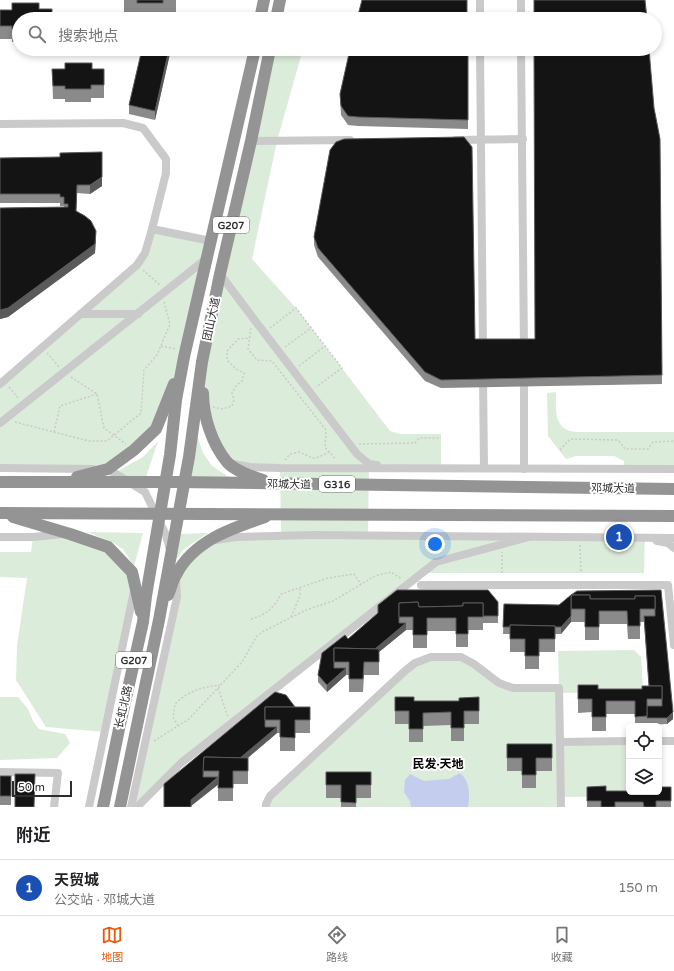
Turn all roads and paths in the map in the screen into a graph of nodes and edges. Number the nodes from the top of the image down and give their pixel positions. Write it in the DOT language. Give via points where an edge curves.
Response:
graph roads {
  1 [pos="264,0"];
  2 [pos="280,0"];
  3 [pos="480,0"];
  4 [pos="520,0"];
  5 [pos="261,12"];
  6 [pos="277,12"];
  7 [pos="480,12"];
  8 [pos="521,12"];
  9 [pos="253,56"];
  10 [pos="269,56"];
  11 [pos="480,56"];
  12 [pos="521,56"];
  13 [pos="0,124"];
  14 [pos="523,139"];
  15 [pos="355,140"];
  16 [pos="450,140"];
  17 [pos="481,140"];
  18 [pos="251,141"];
  19 [pos="152,229"];
  20 [pos="211,241"];
  21 [pos="207,259"];
  22 [pos="137,265"];
  23 [pos="220,274"];
  24 [pos="164,293"];
  25 [pos="81,314"];
  26 [pos="138,314"];
  27 [pos="253,318"];
  28 [pos="311,328"];
  29 [pos="264,333"];
  30 [pos="250,338"];
  31 [pos="161,346"];
  32 [pos="325,346"];
  33 [pos="42,348"];
  34 [pos="279,352"];
  35 [pos="185,354"];
  36 [pos="524,355"];
  37 [pos="203,356"];
  38 [pos="483,356"];
  39 [pos="293,370"];
  40 [pos="524,371"];
  41 [pos="64,372"];
  42 [pos="483,372"];
  43 [pos="2,382"];
  44 [pos="309,392"];
  45 [pos="97,394"];
  46 [pos="203,404"];
  47 [pos="23,405"];
  48 [pos="3,421"];
  49 [pos="54,432"];
  50 [pos="113,436"];
  51 [pos="441,438"];
  52 [pos="674,441"];
  53 [pos="349,444"];
  54 [pos="134,450"];
  55 [pos="560,450"];
  56 [pos="329,452"];
  57 [pos="337,460"];
  58 [pos="228,463"];
  59 [pos="0,468"];
  60 [pos="280,468"];
  61 [pos="396,468"];
  62 [pos="484,468"];
  63 [pos="108,469"];
  64 [pos="524,469"];
  65 [pos="674,469"];
  66 [pos="0,482"];
  67 [pos="58,482"];
  68 [pos="166,482"];
  69 [pos="184,482"];
  70 [pos="276,483"];
  71 [pos="674,489"];
  72 [pos="0,513"];
  73 [pos="160,513"];
  74 [pos="178,513"];
  75 [pos="274,514"];
  76 [pos="674,516"];
  77 [pos="70,534"];
  78 [pos="0,537"];
  79 [pos="529,537"];
  80 [pos="580,537"];
  81 [pos="637,538"];
  82 [pos="674,538"];
  83 [pos="209,541"];
  84 [pos="502,544"];
  85 [pos="674,548"];
  86 [pos="502,573"];
  87 [pos="581,573"];
  88 [pos="176,575"];
  89 [pos="409,583"];
  90 [pos="361,584"];
  91 [pos="421,585"];
  92 [pos="135,586"];
  93 [pos="300,588"];
  94 [pos="163,592"];
  95 [pos="291,617"];
  96 [pos="251,619"];
  97 [pos="159,620"];
  98 [pos="143,622"];
  99 [pos="674,645"];
  100 [pos="221,685"];
  101 [pos="218,688"];
  102 [pos="231,724"];
  103 [pos="178,726"];
  104 [pos="626,741"];
  105 [pos="662,741"];
  106 [pos="674,741"];
  107 [pos="560,742"];
  108 [pos="144,747"];
  109 [pos="0,772"];
  110 [pos="54,807"];
  111 [pos="89,807"];
  112 [pos="103,807"];
  113 [pos="120,807"];
  114 [pos="131,807"];
  115 [pos="137,807"];
  116 [pos="266,807"];
  117 [pos="561,807"];
  1 -- 5 [label="highway"];
  2 -- 6 [label="highway"];
  3 -- 7 [label="street"];
  4 -- 8 [label="street"];
  9 -- 20 [label="highway, 团山大道 / G207"];
  10 -- 18 [label="highway, 团山大道 / G207"];
  11 -- 17 [label="street"];
  12 -- 14 [label="street"];
  13 -- 19 [label="street" via="123,123 143,128 166,159 166,173"];
  14 -- 17 [label="street"];
  14 -- 36 [label="street"];
  15 -- 18 [label="street"];
  16 -- 17 [label="street"];
  17 -- 38 [label="street"];
  18 -- 23 [label="highway, 团山大道 / G207"];
  19 -- 20 [label="street"];
  19 -- 22 [label="street" via="146,253"];
  20 -- 21 [label="highway, 团山大道 / G207"];
  21 -- 24 [label="street"];
  21 -- 35 [label="highway, 团山大道 / G207"];
  22 -- 24 [label="path"];
  22 -- 25 [label="street"];
  23 -- 27 [label="street"];
  23 -- 37 [label="highway, 团山大道 / G207"];
  24 -- 26 [label="street"];
  24 -- 31 [label="path" via="170,324"];
  25 -- 26 [label="street"];
  25 -- 33 [label="street"];
  26 -- 41 [label="street"];
  27 -- 29 [label="street"];
  27 -- 30 [label="path"];
  28 -- 29 [label="path" via="296,308"];
  28 -- 32 [label="path"];
  28 -- 34 [label="path"];
  29 -- 34 [label="street"];
  30 -- 46 [label="path" via="238,339 227,351 227,360 244,373 242,381 232,393 232,406 218,408"];
  30 -- 56 [label="path" via="248,349 257,360 272,361 326,430 325,447"];
  31 -- 35 [label="path"];
  31 -- 50 [label="path" via="144,370 141,413"];
  32 -- 39 [label="path"];
  32 -- 44 [label="path" via="342,368"];
  33 -- 41 [label="path"];
  33 -- 43 [label="street"];
  34 -- 39 [label="street"];
  35 -- 54 [label="highway" via="156,428"];
  35 -- 68 [label="highway, 团山大道 / G207" via="176,400"];
  37 -- 46 [label="highway"];
  37 -- 69 [label="highway, 团山大道 / G207"];
  39 -- 44 [label="street"];
  40 -- 64 [label="street"];
  41 -- 45 [label="path"];
  41 -- 47 [label="street"];
  42 -- 62 [label="street"];
  43 -- 47 [label="path"];
  44 -- 53 [label="street"];
  45 -- 49 [label="path" via="60,406"];
  45 -- 50 [label="path" via="104,428"];
  46 -- 58 [label="highway" via="210,433"];
  47 -- 48 [label="street"];
  48 -- 49 [label="path"];
  49 -- 50 [label="path" via="89,441 107,441"];
  50 -- 54 [label="path"];
  51 -- 53 [label="path" via="419,438 415,443"];
  52 -- 55 [label="path" via="653,442 648,449 625,449 618,440 570,439"];
  53 -- 61 [label="street" via="369,464"];
  54 -- 63 [label="highway"];
  56 -- 57 [label="path"];
  56 -- 60 [label="path" via="313,458 299,452 290,454"];
  58 -- 60 [label="street"];
  58 -- 70 [label="highway" via="250,476"];
  59 -- 63 [label="street"];
  60 -- 61 [label="street"];
  61 -- 62 [label="street"];
  62 -- 64 [label="street"];
  63 -- 67 [label="highway"];
  63 -- 88 [label="street" via="145,492 166,535"];
  64 -- 65 [label="street"];
  66 -- 67 [label="highway, 邓城大道 / G316"];
  67 -- 68 [label="highway, 邓城大道 / G316"];
  68 -- 69 [label="highway, 邓城大道 / G316"];
  68 -- 73 [label="highway, 团山大道 / G207"];
  69 -- 70 [label="highway, 邓城大道 / G316"];
  69 -- 74 [label="highway, 团山大道 / G207"];
  70 -- 71 [label="highway, 邓城大道 / G316"];
  72 -- 73 [label="highway"];
  72 -- 77 [label="highway"];
  73 -- 74 [label="highway"];
  73 -- 98 [label="highway, 长虹北路 / G207"];
  74 -- 75 [label="highway"];
  74 -- 94 [label="highway, 团山大道 / G207"];
  75 -- 76 [label="highway"];
  75 -- 83 [label="highway" via="234,527"];
  77 -- 78 [label="street"];
  77 -- 92 [label="highway" via="108,547 132,572"];
  79 -- 80 [label="street"];
  79 -- 83 [label="street" via="312,535"];
  79 -- 84 [label="street"];
  80 -- 81 [label="street"];
  80 -- 87 [label="path"];
  81 -- 82 [label="street"];
  81 -- 85 [label="street" via="668,543"];
  83 -- 88 [label="highway" via="189,556"];
  84 -- 86 [label="path"];
  84 -- 89 [label="street" via="436,562"];
  88 -- 97 [label="highway"];
  88 -- 108 [label="street" via="177,596"];
  89 -- 90 [label="path" via="391,572 375,576"];
  89 -- 102 [label="street"];
  90 -- 93 [label="path" via="354,574 328,578"];
  90 -- 95 [label="path" via="333,600"];
  91 -- 99 [label="street" via="668,585"];
  92 -- 98 [label="highway"];
  92 -- 111 [label="street"];
  93 -- 95 [label="path" via="300,596"];
  93 -- 96 [label="path" via="281,594 276,605 260,617"];
  94 -- 97 [label="highway, 长虹北路 / G207"];
  95 -- 100 [label="path" via="257,636 242,662"];
  97 -- 113 [label="highway, 长虹北路 / G207"];
  98 -- 112 [label="highway, 长虹北路 / G207"];
  100 -- 101 [label="path"];
  100 -- 103 [label="path" via="206,686 183,696 175,704 173,717"];
  101 -- 102 [label="path"];
  101 -- 103 [label="path" via="189,719"];
  102 -- 115 [label="street" via="181,763"];
  103 -- 108 [label="path"];
  104 -- 107 [label="street"];
  105 -- 106 [label="street"];
  107 -- 116 [label="street" via="559,688 513,688 499,683 461,657 431,657 415,663 406,670 270,796"];
  107 -- 117 [label="street"];
  108 -- 114 [label="street"];
  109 -- 110 [label="street" via="58,773"];
}
